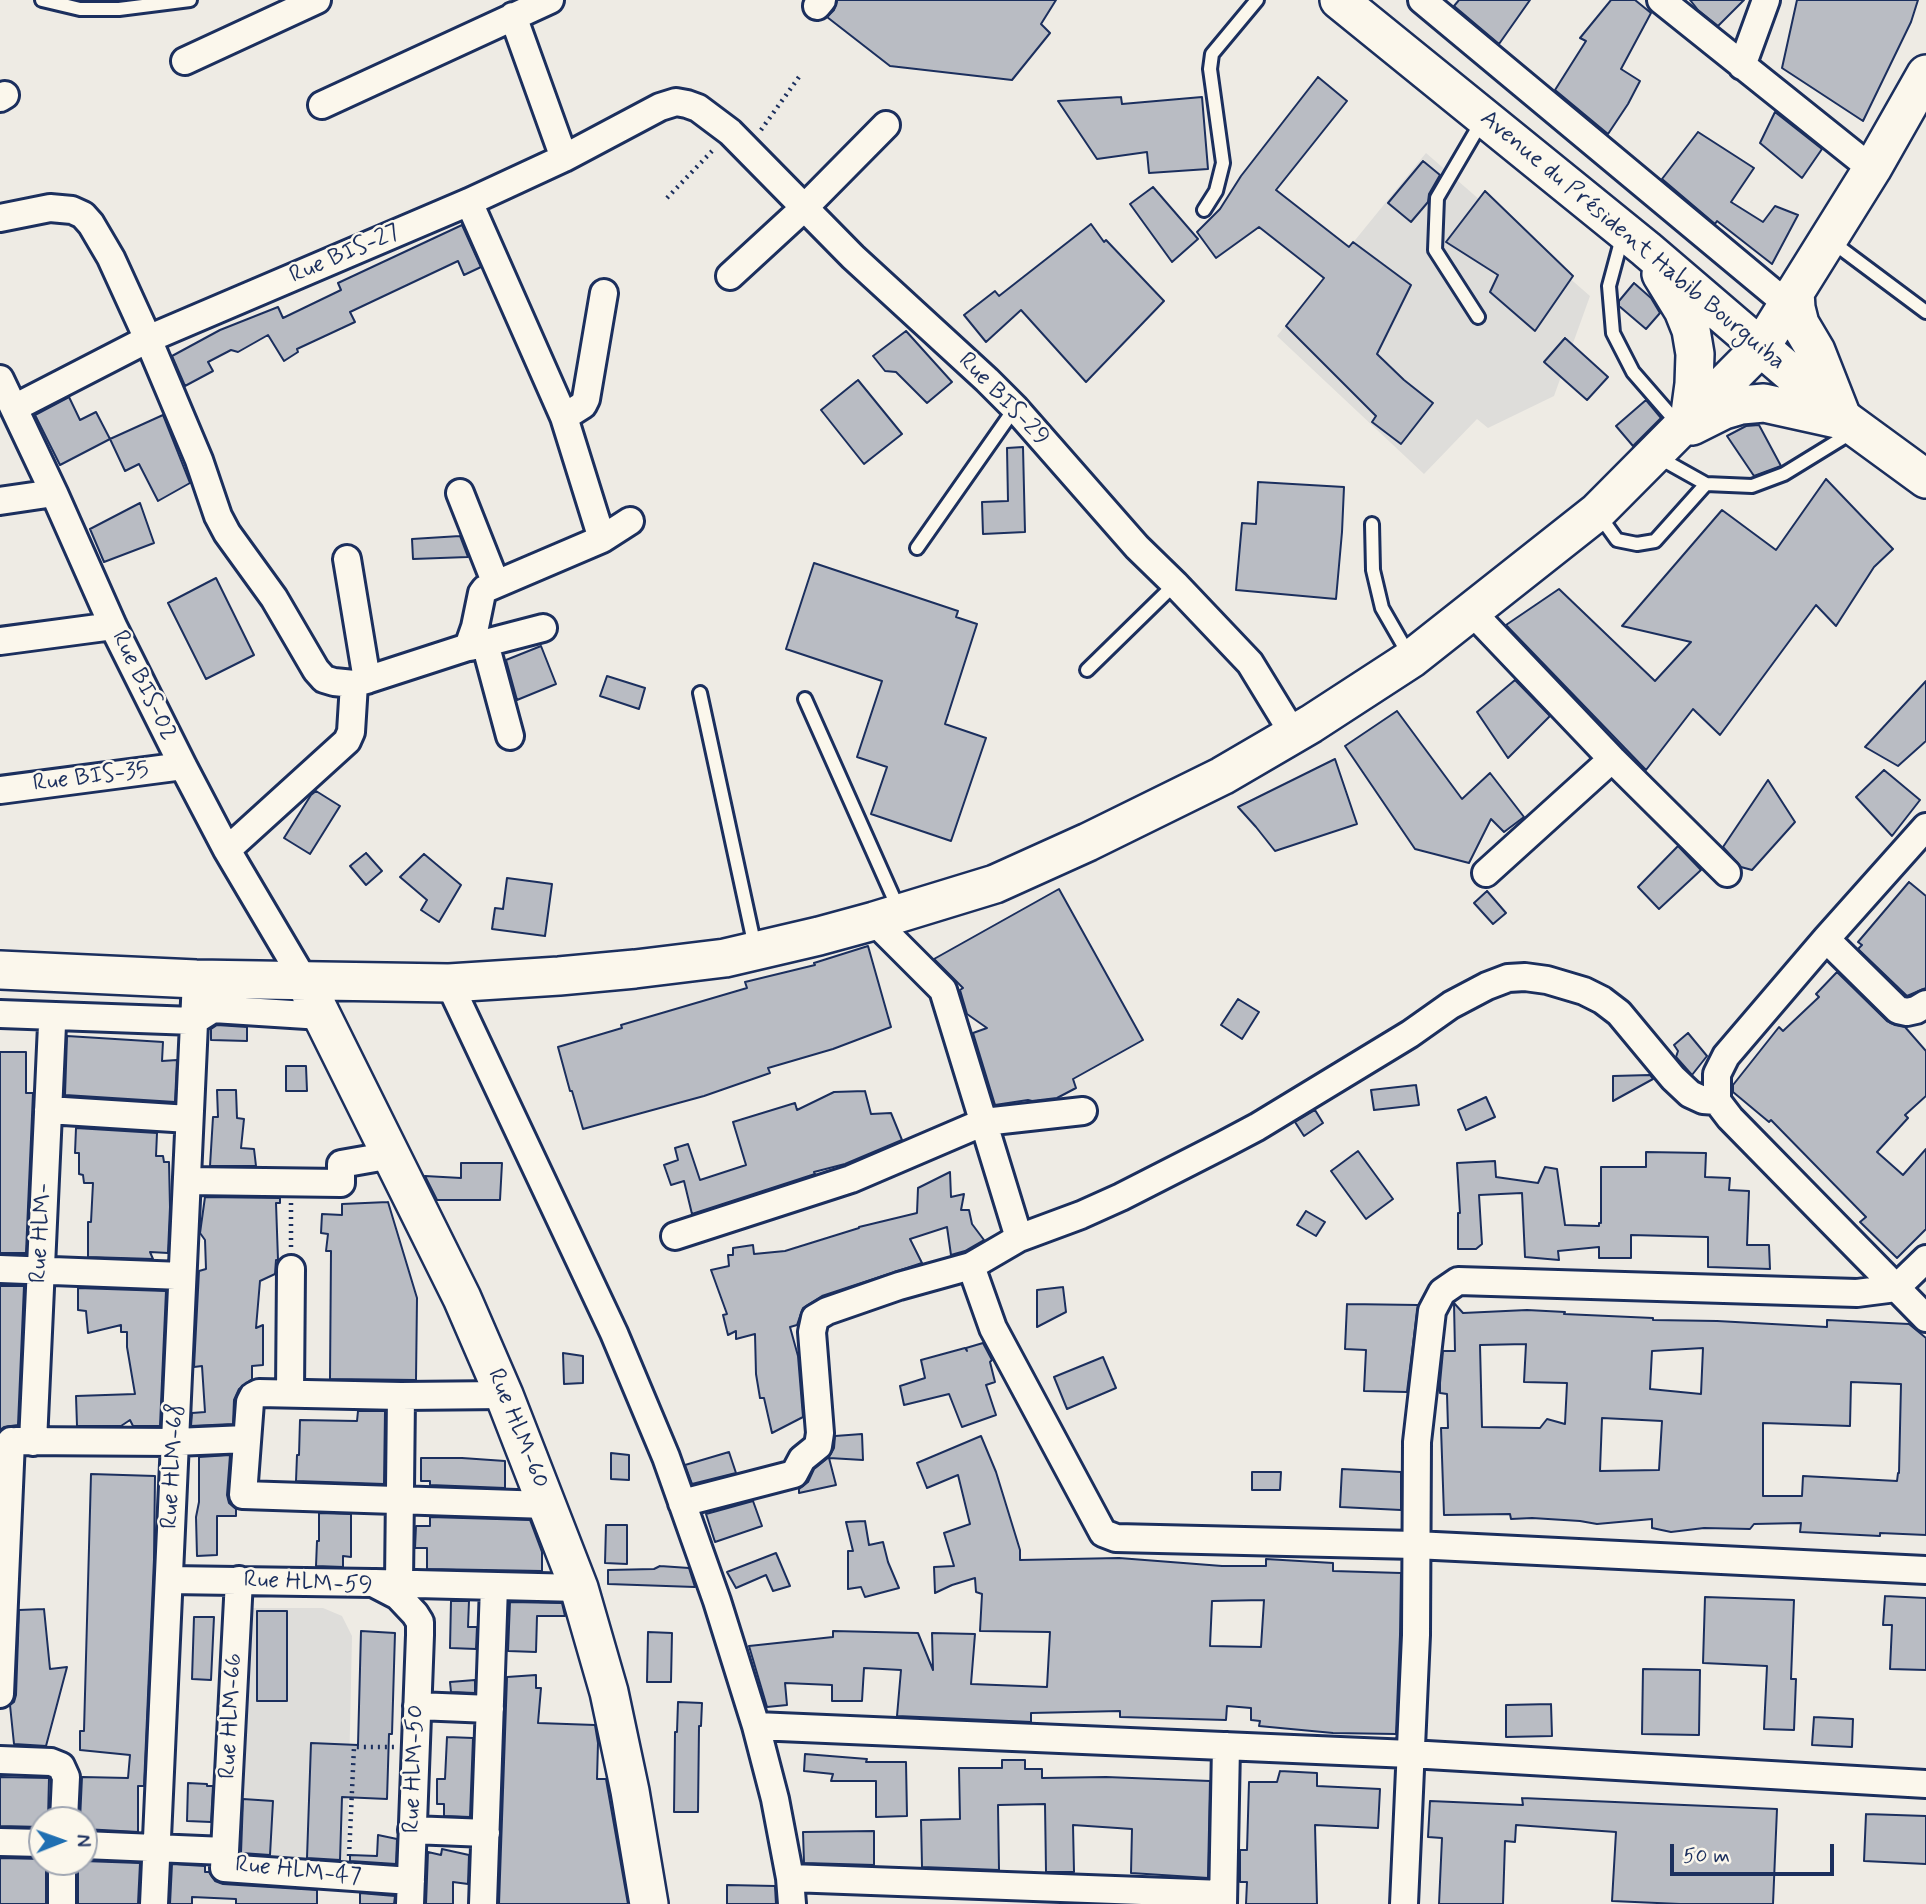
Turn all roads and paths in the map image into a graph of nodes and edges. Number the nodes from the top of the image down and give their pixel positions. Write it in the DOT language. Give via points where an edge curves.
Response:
graph roads {
  1 [pos="42,0"];
  2 [pos="190,0"];
  3 [pos="317,0"];
  4 [pos="550,0"];
  5 [pos="1339,0"];
  6 [pos="1422,0"];
  7 [pos="1661,0"];
  8 [pos="1766,0"];
  9 [pos="1254,1"];
  10 [pos="513,16"];
  11 [pos="185,61"];
  12 [pos="1742,66"];
  13 [pos="1926,74"];
  14 [pos="799,77"];
  15 [pos="676,102"];
  16 [pos="322,105"];
  17 [pos="1484,117"];
  18 [pos="886,125"];
  19 [pos="739,140"];
  20 [pos="564,158"];
  21 [pos="1872,169"];
  22 [pos="667,198"];
  23 [pos="469,202"];
  24 [pos="805,207"];
  25 [pos="1204,211"];
  26 [pos="0,218"];
  27 [pos="1828,239"];
  28 [pos="1635,240"];
  29 [pos="730,276"];
  30 [pos="604,293"];
  31 [pos="1791,298"];
  32 [pos="1926,312"];
  33 [pos="1478,317"];
  34 [pos="148,339"];
  35 [pos="1761,347"];
  36 [pos="0,379"];
  37 [pos="14,408"];
  38 [pos="1015,408"];
  39 [pos="564,417"];
  40 [pos="1849,422"];
  41 [pos="1675,435"];
  42 [pos="1926,479"];
  43 [pos="1706,484"];
  44 [pos="54,493"];
  45 [pos="460,494"];
  46 [pos="0,501"];
  47 [pos="1597,512"];
  48 [pos="630,521"];
  49 [pos="1372,524"];
  50 [pos="602,539"];
  51 [pos="917,548"];
  52 [pos="347,559"];
  53 [pos="496,584"];
  54 [pos="1175,584"];
  55 [pos="1472,612"];
  56 [pos="113,626"];
  57 [pos="543,628"];
  58 [pos="0,641"];
  59 [pos="477,645"];
  60 [pos="1411,659"];
  61 [pos="1087,670"];
  62 [pos="361,682"];
  63 [pos="700,693"];
  64 [pos="805,699"];
  65 [pos="1294,735"];
  66 [pos="510,736"];
  67 [pos="1612,759"];
  68 [pos="183,766"];
  69 [pos="0,790"];
  70 [pos="1926,827"];
  71 [pos="227,850"];
  72 [pos="1486,873"];
  73 [pos="1727,873"];
  74 [pos="887,918"];
  75 [pos="1826,939"];
  76 [pos="756,951"];
  77 [pos="0,970"];
  78 [pos="196,979"];
  79 [pos="305,982"];
  80 [pos="449,983"];
  81 [pos="1926,1004"];
  82 [pos="0,1014"];
  83 [pos="322,1016"];
  84 [pos="0,1023"];
  85 [pos="52,1025"];
  86 [pos="194,1025"];
  87 [pos="1717,1101"];
  88 [pos="48,1110"];
  89 [pos="1083,1111"];
  90 [pos="190,1119"];
  91 [pos="984,1122"];
  92 [pos="392,1155"];
  93 [pos="187,1181"];
  94 [pos="291,1182"];
  95 [pos="675,1236"];
  96 [pos="1019,1238"];
  97 [pos="1926,1259"];
  98 [pos="971,1266"];
  99 [pos="0,1269"];
  100 [pos="291,1269"];
  101 [pos="40,1270"];
  102 [pos="182,1276"];
  103 [pos="1896,1288"];
  104 [pos="1926,1318"];
  105 [pos="290,1393"];
  106 [pos="505,1395"];
  107 [pos="401,1396"];
  108 [pos="247,1439"];
  109 [pos="15,1441"];
  110 [pos="175,1442"];
  111 [pos="400,1499"];
  112 [pos="682,1503"];
  113 [pos="547,1505"];
  114 [pos="1415,1545"];
  115 [pos="1926,1570"];
  116 [pos="169,1580"];
  117 [pos="239,1580"];
  118 [pos="373,1583"];
  119 [pos="399,1583"];
  120 [pos="494,1586"];
  121 [pos="579,1588"];
  122 [pos="420,1635"];
  123 [pos="0,1694"];
  124 [pos="417,1706"];
  125 [pos="490,1709"];
  126 [pos="756,1726"];
  127 [pos="1226,1746"];
  128 [pos="416,1747"];
  129 [pos="1410,1754"];
  130 [pos="0,1760"];
  131 [pos="1926,1784"];
  132 [pos="65,1806"];
  133 [pos="412,1830"];
  134 [pos="486,1833"];
  135 [pos="0,1842"];
  136 [pos="28,1843"];
  137 [pos="98,1846"];
  138 [pos="157,1848"];
  139 [pos="225,1851"];
  140 [pos="62,1876"];
  141 [pos="348,1878"];
  142 [pos="790,1878"];
  143 [pos="410,1893"];
  144 [pos="1223,1899"];
  145 [pos="62,1904"];
  146 [pos="154,1904"];
  147 [pos="484,1904"];
  148 [pos="649,1904"];
  149 [pos="792,1904"];
  150 [pos="1404,1904"];
  1 -- 2 [label="lane" via="80,9"];
  3 -- 11 [label="street"];
  4 -- 10 [label="street"];
  5 -- 17 [label="street, Avenue du Président Habib Bourguiba"];
  6 -- 31 [label="street"];
  7 -- 12 [label="street"];
  8 -- 12 [label="street"];
  9 -- 25 [label="lane" via="1212,54 1223,163 1216,191"];
  10 -- 16 [label="street"];
  10 -- 20 [label="street"];
  12 -- 21 [label="street"];
  13 -- 21 [label="street"];
  14 -- 19 [label="path"];
  15 -- 19 [label="street, Rue BIS-29" via="698,108"];
  15 -- 20 [label="street, Rue BIS-27"];
  17 -- 28 [label="street, Avenue du Président Habib Bourguiba"];
  17 -- 33 [label="lane" via="1437,198 1435,250"];
  18 -- 24 [label="street"];
  19 -- 22 [label="path"];
  19 -- 24 [label="street, Rue BIS-29"];
  20 -- 23 [label="street, Rue BIS-27"];
  21 -- 27 [label="street"];
  23 -- 34 [label="street, Rue BIS-27"];
  23 -- 39 [label="street"];
  24 -- 29 [label="street"];
  24 -- 38 [label="street, Rue BIS-29"];
  26 -- 34 [label="street" via="50,208 83,215 111,258"];
  27 -- 31 [label="street"];
  27 -- 32 [label="lane"];
  28 -- 35 [label="street, Avenue du Président Habib Bourguiba"];
  28 -- 41 [label="street" via="1682,310 1695,354 1694,384"];
  28 -- 41 [label="lane" via="1609,286 1613,333"];
  30 -- 39 [label="street" via="586,400"];
  31 -- 35 [label="street"];
  31 -- 40 [label="street"];
  34 -- 37 [label="street, Rue BIS-27"];
  34 -- 62 [label="street" via="227,533 324,679"];
  35 -- 40 [label="street, Avenue du Président Habib Bourguiba"];
  35 -- 41 [label="street"];
  36 -- 37 [label="street, Rue BIS-02"];
  37 -- 44 [label="street, Rue BIS-02"];
  38 -- 51 [label="lane"];
  38 -- 54 [label="street, Rue BIS-29"];
  39 -- 50 [label="street"];
  40 -- 41 [label="street" via="1764,403 1741,405"];
  40 -- 42 [label="street, Avenue du Président Habib Bourguiba"];
  40 -- 43 [label="lane" via="1784,474 1752,486"];
  41 -- 43 [label="lane"];
  41 -- 47 [label="street"];
  43 -- 47 [label="lane" via="1655,541 1617,540"];
  44 -- 46 [label="street"];
  44 -- 56 [label="street, Rue BIS-02"];
  45 -- 53 [label="street"];
  47 -- 55 [label="street"];
  48 -- 50 [label="street"];
  49 -- 60 [label="lane" via="1373,570 1382,608"];
  50 -- 53 [label="street"];
  52 -- 62 [label="street"];
  53 -- 59 [label="street" via="482,593 475,627"];
  54 -- 61 [label="lane"];
  54 -- 65 [label="street, Rue BIS-29" via="1250,663"];
  55 -- 60 [label="street"];
  55 -- 67 [label="street"];
  56 -- 58 [label="street"];
  56 -- 68 [label="street, Rue BIS-02"];
  57 -- 59 [label="street"];
  59 -- 62 [label="street"];
  59 -- 66 [label="street"];
  60 -- 65 [label="street"];
  62 -- 71 [label="street" via="347,741"];
  63 -- 76 [label="lane"];
  64 -- 74 [label="lane"];
  65 -- 74 [label="street" via="1182,797 995,884"];
  67 -- 72 [label="street"];
  67 -- 73 [label="street"];
  68 -- 69 [label="street, Rue BIS-35"];
  68 -- 71 [label="street, Rue BIS-02"];
  70 -- 75 [label="street"];
  71 -- 79 [label="street, Rue BIS-02"];
  74 -- 76 [label="street"];
  74 -- 91 [label="street" via="943,990"];
  75 -- 81 [label="street" via="1898,1010 1907,1012"];
  75 -- 87 [label="street" via="1726,1056 1717,1074"];
  76 -- 80 [label="street" via="635,969"];
  77 -- 78 [label="street"];
  78 -- 79 [label="street"];
  78 -- 86 [label="street, Rue HLM-68"];
  79 -- 80 [label="street"];
  79 -- 83 [label="street, Rue HLM-60"];
  80 -- 112 [label="street" via="614,1333"];
  82 -- 86 [label="street"];
  83 -- 86 [label="street" via="213,1009"];
  83 -- 92 [label="street, Rue HLM-60"];
  84 -- 85 [label="street"];
  85 -- 86 [label="street"];
  85 -- 88 [label="street, Rue HLM-"];
  86 -- 90 [label="street, Rue HLM-68"];
  87 -- 96 [label="street" via="1690,1094 1619,1013 1602,1000 1547,980 1508,978 1451,1006 1257,1127 1081,1215"];
  87 -- 103 [label="street"];
  88 -- 90 [label="street"];
  88 -- 101 [label="street, Rue HLM-"];
  89 -- 91 [label="street"];
  90 -- 93 [label="street, Rue HLM-68"];
  91 -- 95 [label="street" via="851,1179"];
  91 -- 96 [label="street"];
  92 -- 94 [label="street" via="341,1164 341,1183"];
  92 -- 106 [label="street, Rue HLM-60"];
  93 -- 94 [label="street"];
  93 -- 102 [label="street, Rue HLM-68"];
  94 -- 100 [label="path"];
  96 -- 98 [label="street"];
  97 -- 103 [label="street"];
  98 -- 112 [label="street" via="899,1286 816,1318 812,1332 818,1446 802,1459 794,1474"];
  98 -- 114 [label="street" via="993,1328 1103,1534 1116,1538"];
  99 -- 101 [label="street"];
  100 -- 105 [label="street"];
  101 -- 102 [label="street"];
  101 -- 109 [label="street, Rue HLM-"];
  102 -- 110 [label="street, Rue HLM-68"];
  103 -- 104 [label="street"];
  103 -- 114 [label="street" via="1811,1293 1458,1281 1442,1292 1432,1311 1416,1442"];
  105 -- 107 [label="street"];
  105 -- 108 [label="street" via="253,1396"];
  106 -- 107 [label="street"];
  106 -- 113 [label="street, Rue HLM-60"];
  107 -- 111 [label="street"];
  108 -- 110 [label="street"];
  108 -- 111 [label="street" via="243,1495"];
  109 -- 110 [label="street"];
  109 -- 123 [label="street, Rue HLM-"];
  110 -- 116 [label="street, Rue HLM-68"];
  111 -- 113 [label="street"];
  111 -- 119 [label="street"];
  112 -- 126 [label="street"];
  113 -- 121 [label="street, Rue HLM-60"];
  114 -- 115 [label="street"];
  114 -- 129 [label="street"];
  116 -- 117 [label="street, Rue HLM-59"];
  116 -- 138 [label="street, Rue HLM-68"];
  117 -- 118 [label="street, Rue HLM-59"];
  117 -- 139 [label="street, Rue HLM-66"];
  118 -- 119 [label="street"];
  118 -- 122 [label="street, Rue HLM-59" via="398,1597 415,1614"];
  119 -- 120 [label="street"];
  120 -- 121 [label="street"];
  120 -- 125 [label="street"];
  121 -- 148 [label="street, Rue HLM-60" via="611,1704"];
  122 -- 124 [label="street, Rue HLM-50"];
  124 -- 125 [label="street"];
  124 -- 128 [label="street, Rue HLM-50"];
  125 -- 134 [label="street"];
  126 -- 127 [label="street"];
  126 -- 142 [label="street"];
  127 -- 129 [label="street"];
  127 -- 144 [label="street"];
  128 -- 133 [label="street, Rue HLM-50"];
  128 -- 141 [label="path" via="354,1747"];
  129 -- 131 [label="street"];
  129 -- 150 [label="street"];
  130 -- 132 [label="street" via="61,1766 66,1777"];
  133 -- 134 [label="street"];
  133 -- 143 [label="street, Rue HLM-50"];
  134 -- 147 [label="street"];
  135 -- 136 [label="street"];
  137 -- 138 [label="street, Rue HLM-47"];
  138 -- 139 [label="street, Rue HLM-47"];
  138 -- 146 [label="street, Rue HLM-68"];
  139 -- 141 [label="street, Rue HLM-47" via="224,1868"];
  140 -- 145 [label="street"];
  141 -- 143 [label="street, Rue HLM-47"];
  142 -- 144 [label="street"];
  142 -- 149 [label="street"];
}
